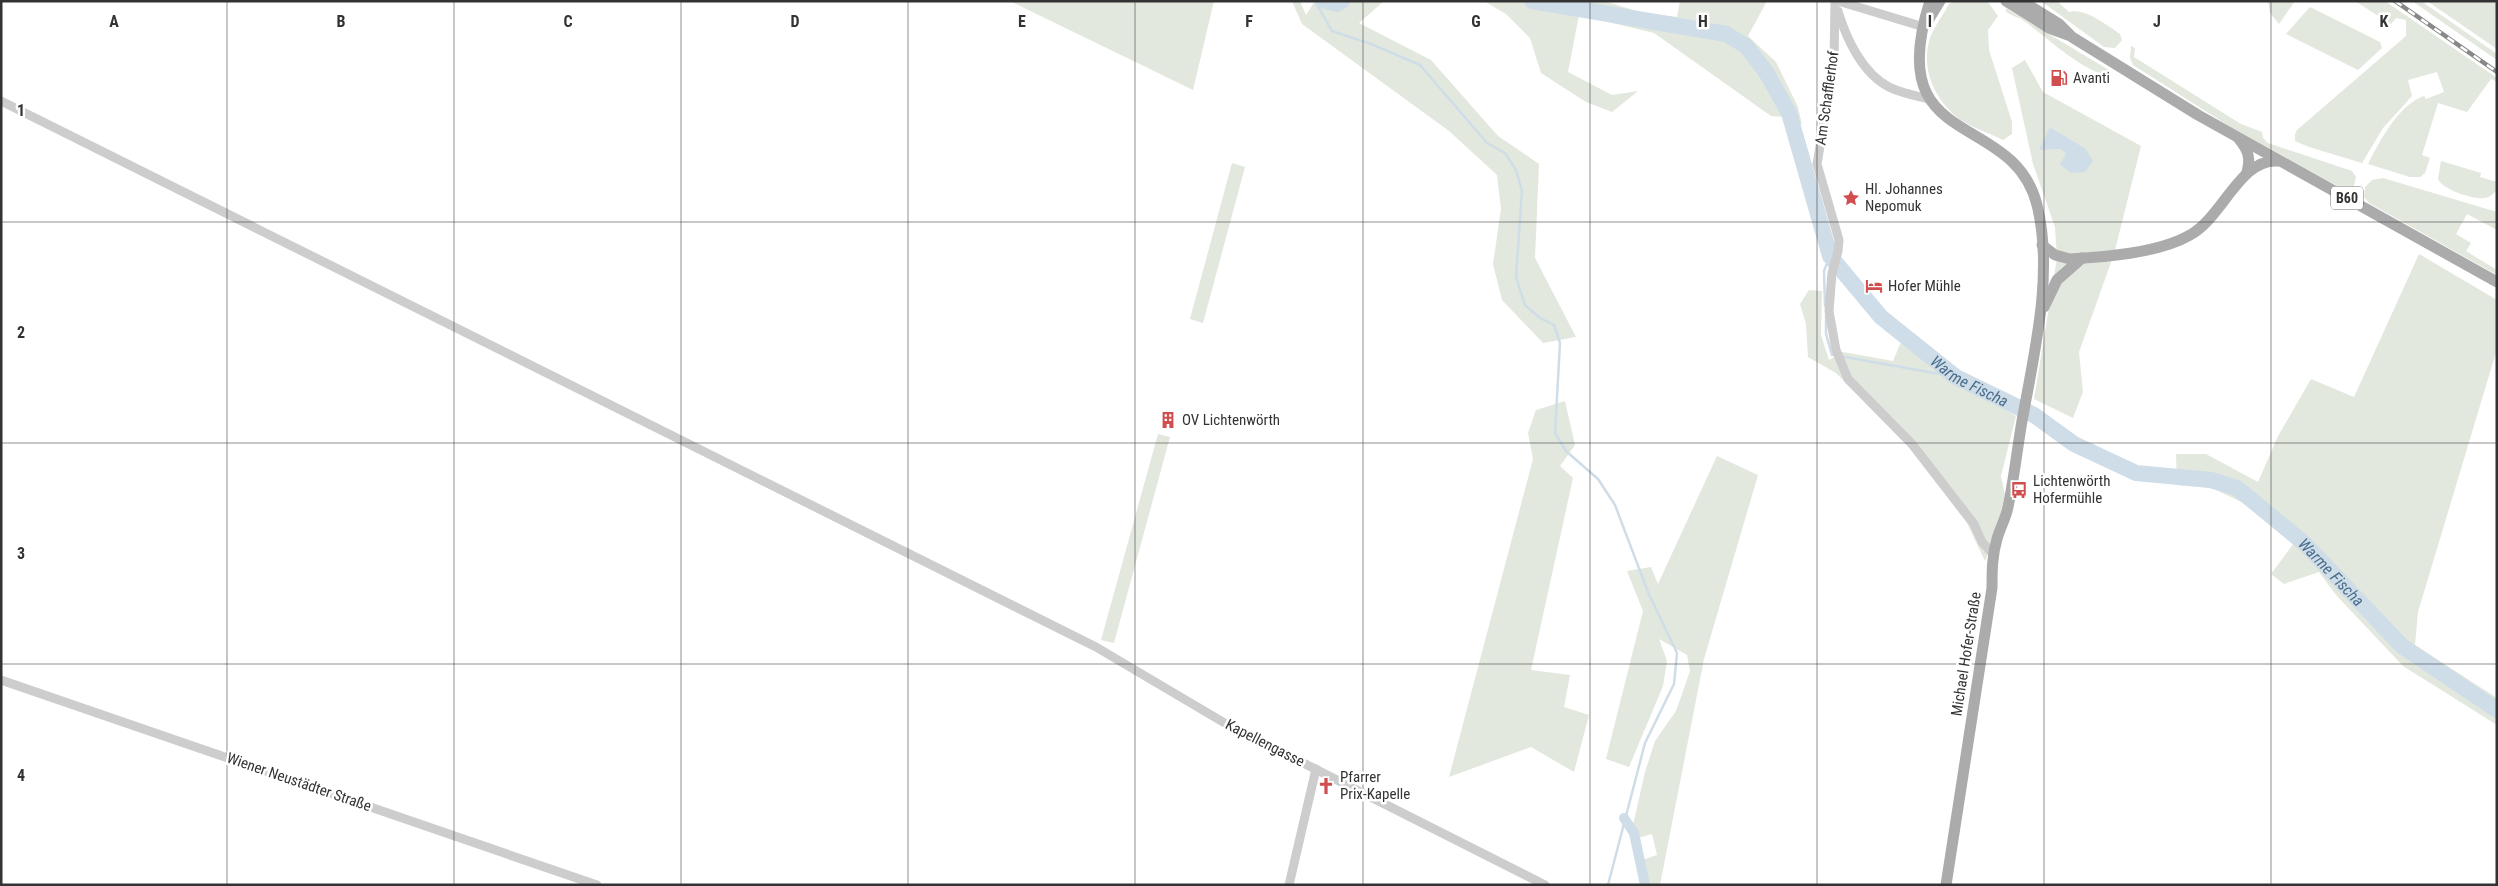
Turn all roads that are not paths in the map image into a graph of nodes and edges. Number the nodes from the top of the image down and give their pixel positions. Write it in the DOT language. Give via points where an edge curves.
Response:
graph roads {
  1 [pos="1836,1"];
  2 [pos="1930,1"];
  3 [pos="1940,1"];
  4 [pos="2006,1"];
  5 [pos="2022,1"];
  6 [pos="2032,1"];
  7 [pos="2049,18"];
  8 [pos="1924,27"];
  9 [pos="2072,37"];
  10 [pos="1930,99"];
  11 [pos="1,101"];
  12 [pos="2235,135"];
  13 [pos="2280,161"];
  14 [pos="2247,172"];
  15 [pos="2042,245"];
  16 [pos="2082,258"];
  17 [pos="2497,282"];
  18 [pos="2042,312"];
  19 [pos="1994,554"];
  20 [pos="1,680"];
  21 [pos="1316,769"];
  22 [pos="597,885"];
  23 [pos="1289,885"];
  24 [pos="1545,885"];
  25 [pos="1946,885"];
  1 -- 8 [label="street"];
  1 -- 10 [label="street" via="1841,23 1869,70 1888,86"];
  1 -- 19 [label="street, Am Schafflerhof" via="1834,63 1818,164 1839,240 1829,311 1837,354 1848,379 1912,444"];
  2 -- 8 [label="main road"];
  3 -- 8 [label="main road"];
  4 -- 9 [label="main road, B60" via="2049,28"];
  5 -- 7 [label="main road, B60"];
  6 -- 7 [label="main road"];
  7 -- 9 [label="main road, B60"];
  8 -- 10 [label="main road" via="1919,61 1922,81"];
  9 -- 12 [label="main road, B60"];
  10 -- 15 [label="main road" via="1942,115 2007,156 2021,171 2037,203"];
  11 -- 21 [label="street, Kapellengasse" via="1096,648 1228,725"];
  12 -- 13 [label="main road, B60"];
  12 -- 14 [label="main road" via="2248,154"];
  13 -- 14 [label="main road" via="2266,161"];
  13 -- 17 [label="main road, B60"];
  14 -- 16 [label="main road" via="2218,212 2191,235 2161,247"];
  15 -- 16 [label="main road" via="2062,258"];
  15 -- 18 [label="main road"];
  16 -- 18 [label="main road" via="2057,280"];
  18 -- 19 [label="main road, Michael Hofer-Straße" via="2008,508"];
  19 -- 25 [label="main road, Michael Hofer-Straße" via="1992,588"];
  20 -- 22 [label="street, Wiener Neustädter Straße"];
  21 -- 23 [label="street"];
  21 -- 24 [label="street, Kapellengasse"];
}
